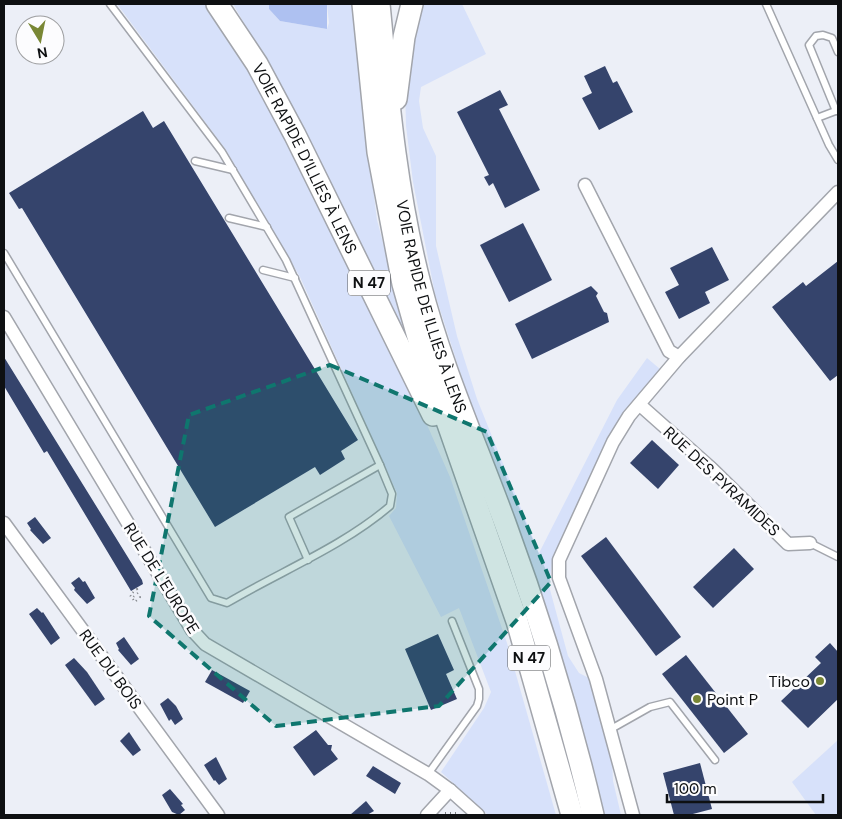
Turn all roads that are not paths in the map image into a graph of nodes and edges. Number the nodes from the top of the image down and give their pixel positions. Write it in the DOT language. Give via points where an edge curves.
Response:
graph roads {
  1 [pos="110,4"];
  2 [pos="217,4"];
  3 [pos="363,4"];
  4 [pos="379,4"];
  5 [pos="412,4"];
  6 [pos="767,4"];
  7 [pos="838,52"];
  8 [pos="837,111"];
  9 [pos="817,118"];
  10 [pos="391,140"];
  11 [pos="838,160"];
  12 [pos="195,161"];
  13 [pos="233,170"];
  14 [pos="584,185"];
  15 [pos="838,192"];
  16 [pos="229,218"];
  17 [pos="267,228"];
  18 [pos="4,253"];
  19 [pos="262,270"];
  20 [pos="295,278"];
  21 [pos="4,317"];
  22 [pos="679,357"];
  23 [pos="640,405"];
  24 [pos="380,465"];
  25 [pos="477,504"];
  26 [pos="4,523"];
  27 [pos="810,544"];
  28 [pos="838,557"];
  29 [pos="308,560"];
  30 [pos="452,621"];
  31 [pos="611,729"];
  32 [pos="715,760"];
  33 [pos="428,774"];
  34 [pos="450,790"];
  35 [pos="218,815"];
  36 [pos="427,815"];
  37 [pos="478,815"];
  38 [pos="572,815"];
  39 [pos="593,815"];
  40 [pos="633,815"];
  1 -- 13 [label="lane"];
  2 -- 25 [label="highway, VOIE RAPIDE D’ILLIES À LENS / N 47" via="256,64 298,142 418,383 460,482"];
  3 -- 25 [label="highway" via="378,152 403,284 420,344"];
  4 -- 10 [label="highway, N 47"];
  5 -- 10 [label="highway" via="404,36"];
  6 -- 9 [label="lane"];
  7 -- 8 [label="lane" via="832,38 823,35 816,36 809,45"];
  8 -- 9 [label="lane"];
  9 -- 11 [label="lane"];
  10 -- 39 [label="highway, VOIE RAPIDE DE ILLIES À LENS / N 47" via="420,286 441,355 536,615"];
  12 -- 13 [label="lane"];
  13 -- 17 [label="lane"];
  14 -- 22 [label="street" via="669,351"];
  15 -- 22 [label="street"];
  16 -- 17 [label="lane"];
  17 -- 20 [label="lane"];
  18 -- 29 [label="lane" via="211,598 227,603 274,575"];
  19 -- 20 [label="lane"];
  20 -- 24 [label="lane"];
  21 -- 33 [label="street, RUE DE L'EUROPE" via="192,630 205,644"];
  22 -- 23 [label="street"];
  23 -- 27 [label="street, RUE DES PYRAMIDES" via="712,469 788,544"];
  23 -- 31 [label="street" via="613,442 558,568"];
  24 -- 29 [label="lane" via="392,494 390,506 374,520"];
  24 -- 29 [label="lane" via="289,517"];
  25 -- 38 [label="highway, N 47" via="525,645"];
  26 -- 35 [label="street, RUE DU BOIS"];
  27 -- 28 [label="lane"];
  30 -- 33 [label="lane" via="479,699"];
  31 -- 32 [label="lane" via="650,707 670,702"];
  31 -- 40 [label="street"];
  33 -- 34 [label="street, RUE DE L'EUROPE"];
  34 -- 36 [label="street"];
  34 -- 37 [label="street, RUE DE L'EUROPE"];
}
